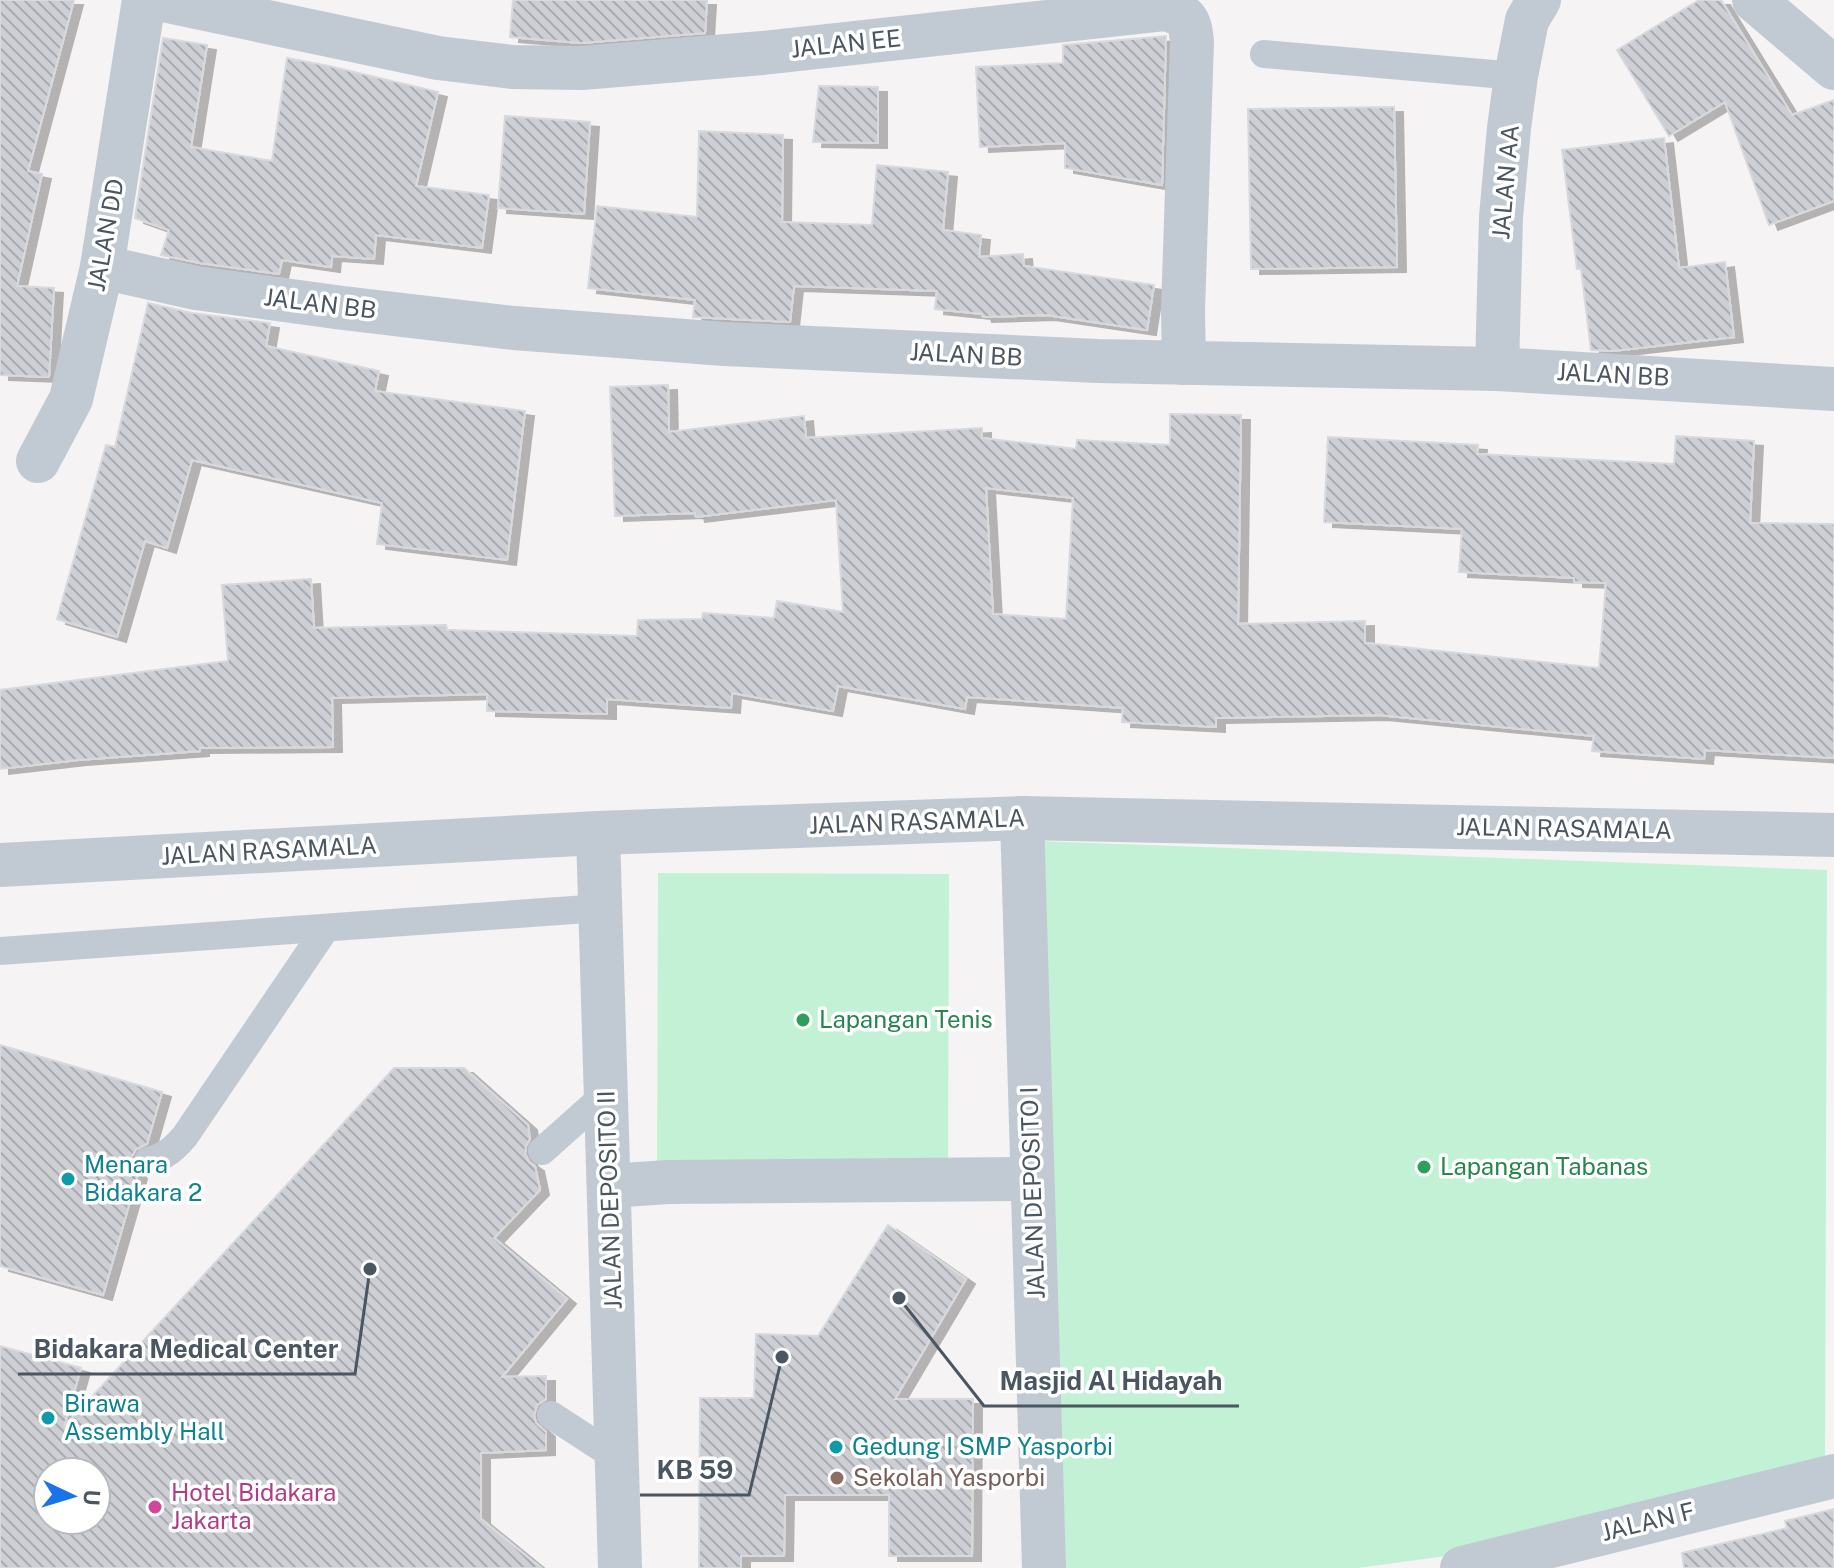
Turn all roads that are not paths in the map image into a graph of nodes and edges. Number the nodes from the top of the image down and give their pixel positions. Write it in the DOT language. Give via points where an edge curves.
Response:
graph roads {
  1 [pos="144,0"];
  2 [pos="163,0"];
  3 [pos="1539,0"];
  4 [pos="1760,2"];
  5 [pos="1264,54"];
  6 [pos="1834,68"];
  7 [pos="1516,76"];
  8 [pos="102,267"];
  9 [pos="1184,363"];
  10 [pos="1497,369"];
  11 [pos="1834,389"];
  12 [pos="38,461"];
  13 [pos="1022,818"];
  14 [pos="598,833"];
  15 [pos="1834,835"];
  16 [pos="0,865"];
  17 [pos="601,908"];
  18 [pos="326,928"];
  19 [pos="0,951"];
  20 [pos="607,1093"];
  21 [pos="542,1151"];
  22 [pos="148,1161"];
  23 [pos="1032,1179"];
  24 [pos="609,1186"];
  25 [pos="551,1415"];
  26 [pos="617,1458"];
  27 [pos="1834,1476"];
  28 [pos="620,1568"];
  29 [pos="1044,1568"];
  30 [pos="1462,1568"];
  1 -- 8 [label="street, JALAN DD"];
  2 -- 9 [label="street, JALAN EE" via="438,58 582,68 1166,9 1180,13 1190,24 1192,42"];
  3 -- 7 [label="street, JALAN AA" via="1527,20"];
  4 -- 6 [label="street"];
  5 -- 7 [label="lane"];
  7 -- 10 [label="street, JALAN AA" via="1501,217"];
  8 -- 9 [label="street, JALAN BB" via="196,288 514,328 724,344"];
  8 -- 12 [label="street, JALAN DD" via="71,399"];
  9 -- 10 [label="street, JALAN BB"];
  10 -- 11 [label="street, JALAN BB"];
  13 -- 14 [label="street, JALAN RASAMALA"];
  13 -- 15 [label="street, JALAN RASAMALA"];
  13 -- 23 [label="street, JALAN DEPOSITO I"];
  14 -- 16 [label="street, JALAN RASAMALA"];
  14 -- 17 [label="street, JALAN DEPOSITO II"];
  17 -- 18 [label="lane"];
  17 -- 20 [label="street, JALAN DEPOSITO II"];
  18 -- 19 [label="lane"];
  18 -- 22 [label="lane" via="185,1136 162,1158"];
  20 -- 21 [label="lane"];
  20 -- 24 [label="street, JALAN DEPOSITO II"];
  23 -- 24 [label="street"];
  23 -- 29 [label="street, JALAN DEPOSITO I"];
  24 -- 26 [label="street, JALAN DEPOSITO II"];
  25 -- 26 [label="lane"];
  26 -- 28 [label="street, JALAN DEPOSITO II"];
  27 -- 30 [label="street, JALAN F"];
}
